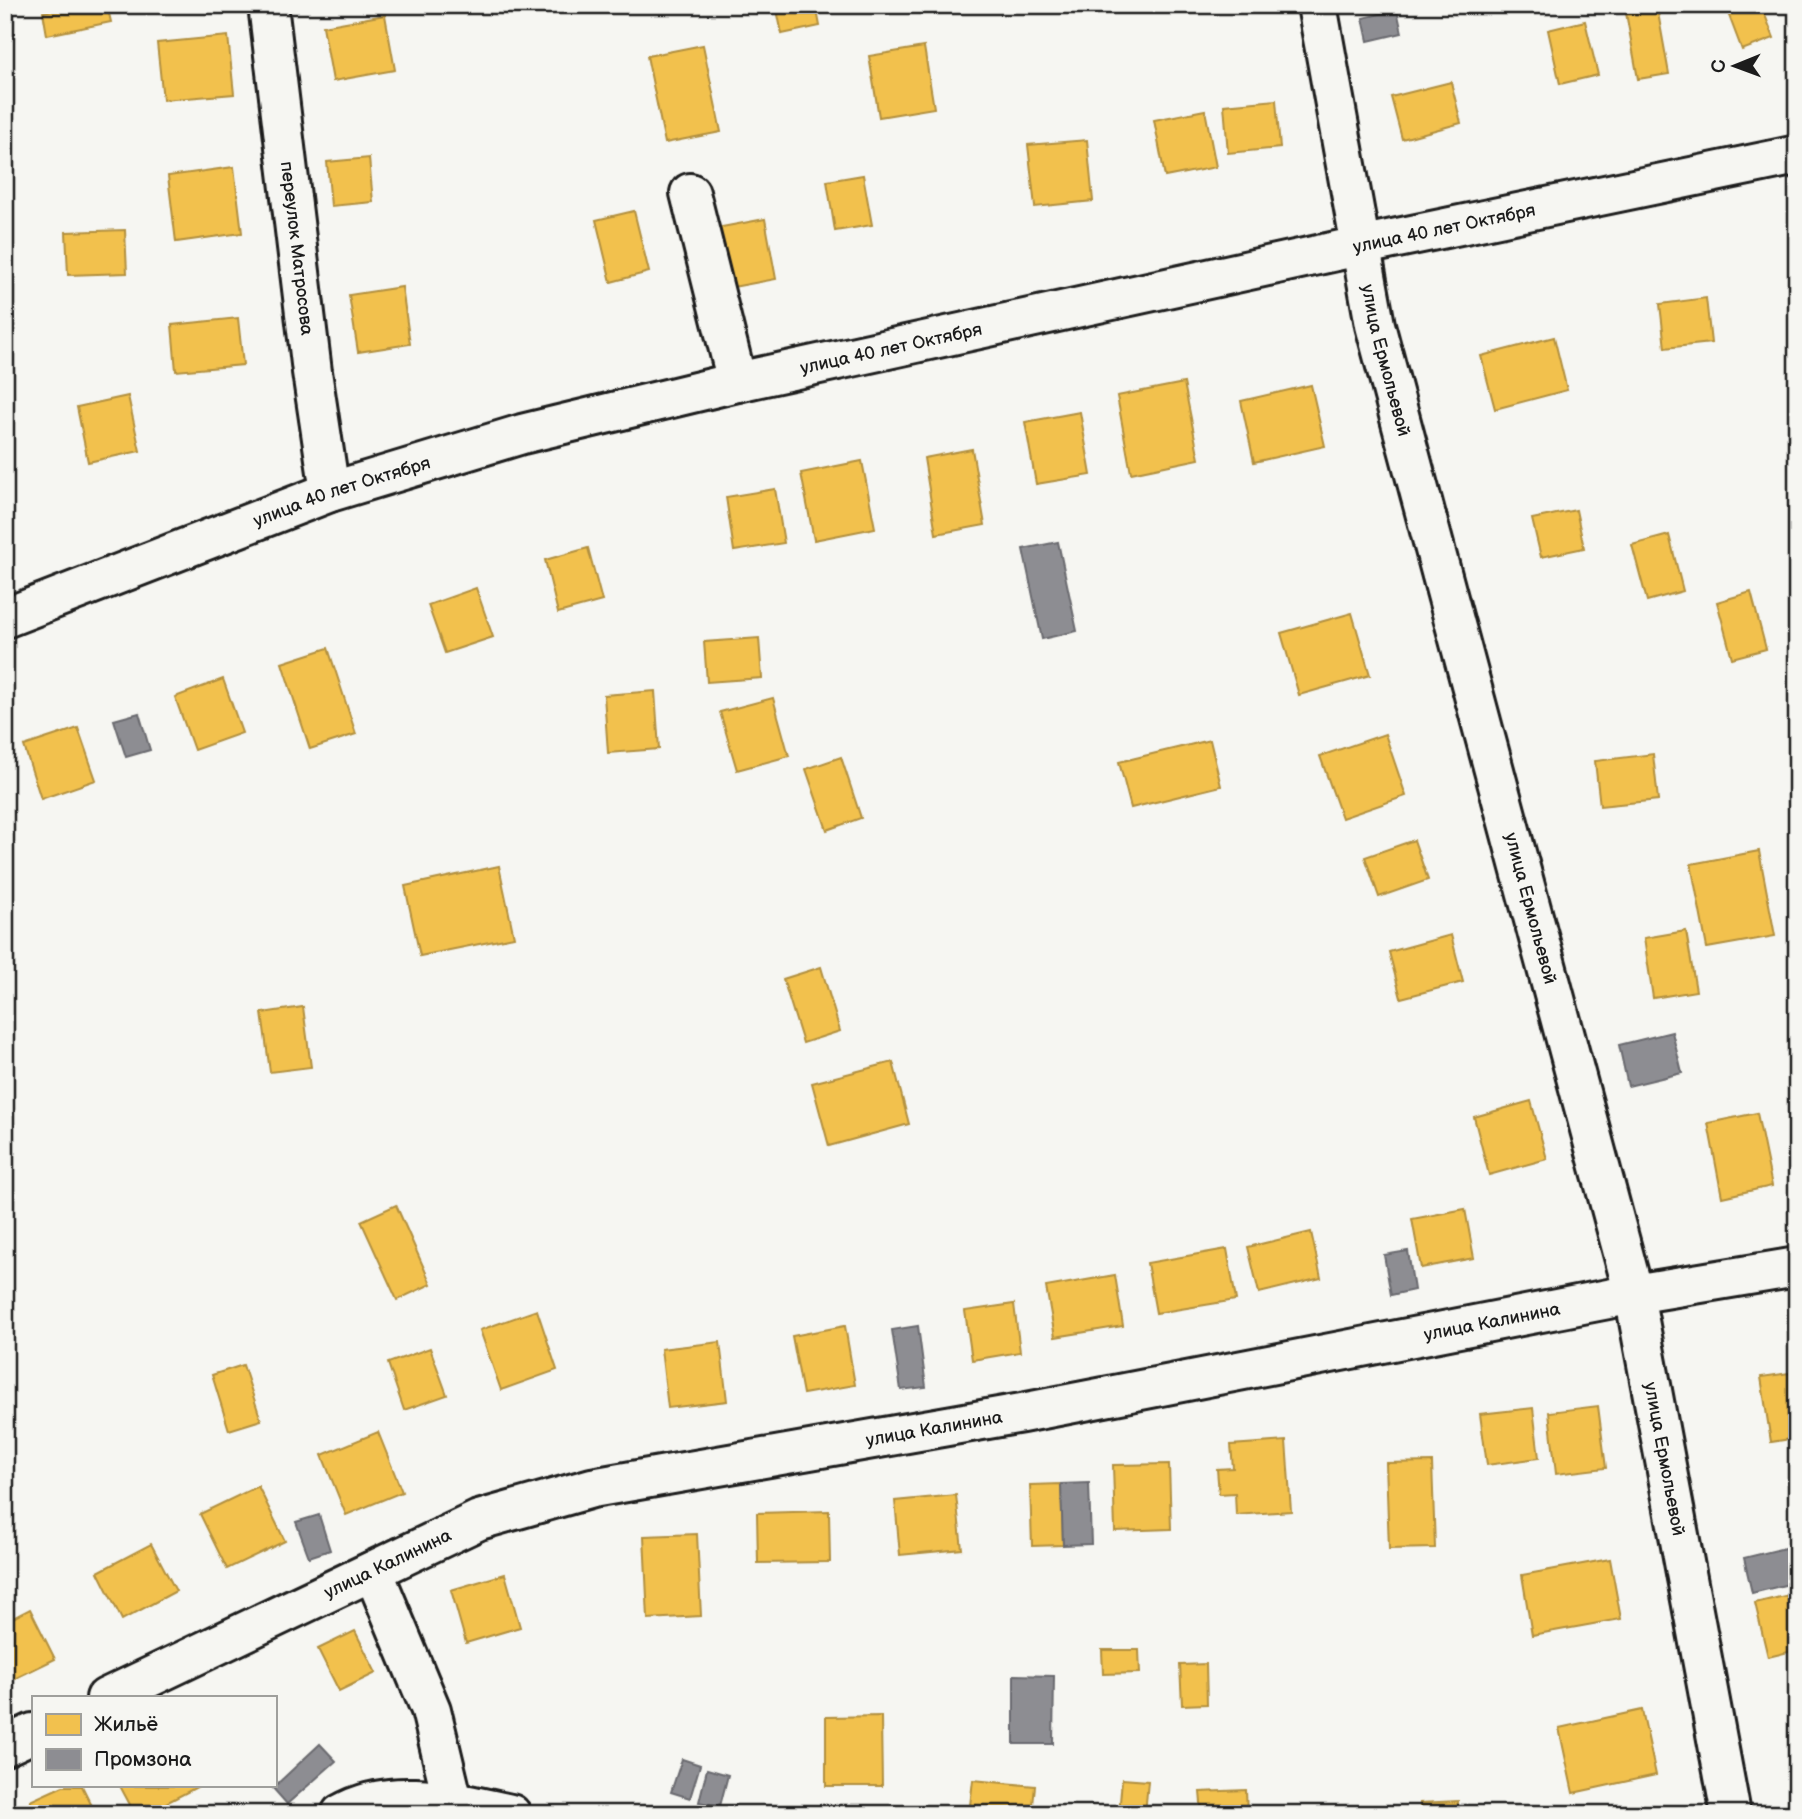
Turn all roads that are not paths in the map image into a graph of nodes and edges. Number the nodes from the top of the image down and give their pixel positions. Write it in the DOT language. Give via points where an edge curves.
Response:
graph roads {
  1 [pos="268,5"];
  2 [pos="1317,5"];
  3 [pos="1797,155"];
  4 [pos="690,193"];
  5 [pos="1359,246"];
  6 [pos="737,382"];
  7 [pos="330,492"];
  8 [pos="5,618"];
  9 [pos="1797,1267"];
  10 [pos="1634,1294"];
  11 [pos="373,1571"];
  12 [pos="110,1696"];
  13 [pos="32,1733"];
  14 [pos="5,1746"];
  15 [pos="453,1802"];
  16 [pos="341,1814"];
  17 [pos="510,1814"];
  18 [pos="1731,1814"];
  1 -- 7 [label="street, переулок Матросова"];
  2 -- 5 [label="street, улица Ермольевой"];
  3 -- 5 [label="street, улица 40 лет Октября"];
  4 -- 6 [label="street"];
  5 -- 6 [label="street, улица 40 лет Октября"];
  5 -- 10 [label="street, улица Ермольевой" via="1378,338"];
  6 -- 7 [label="street, улица 40 лет Октября" via="522,434"];
  7 -- 8 [label="street, улица 40 лет Октября"];
  9 -- 10 [label="street, улица Калинина"];
  10 -- 11 [label="street, улица Калинина" via="1022,1412 592,1488 479,1520"];
  10 -- 18 [label="street, улица Ермольевой"];
  11 -- 12 [label="street, улица Калинина"];
  11 -- 15 [label="street" via="431,1710"];
  13 -- 14 [label="street"];
  15 -- 16 [label="street" via="407,1797 354,1806"];
  15 -- 17 [label="street"];
}
